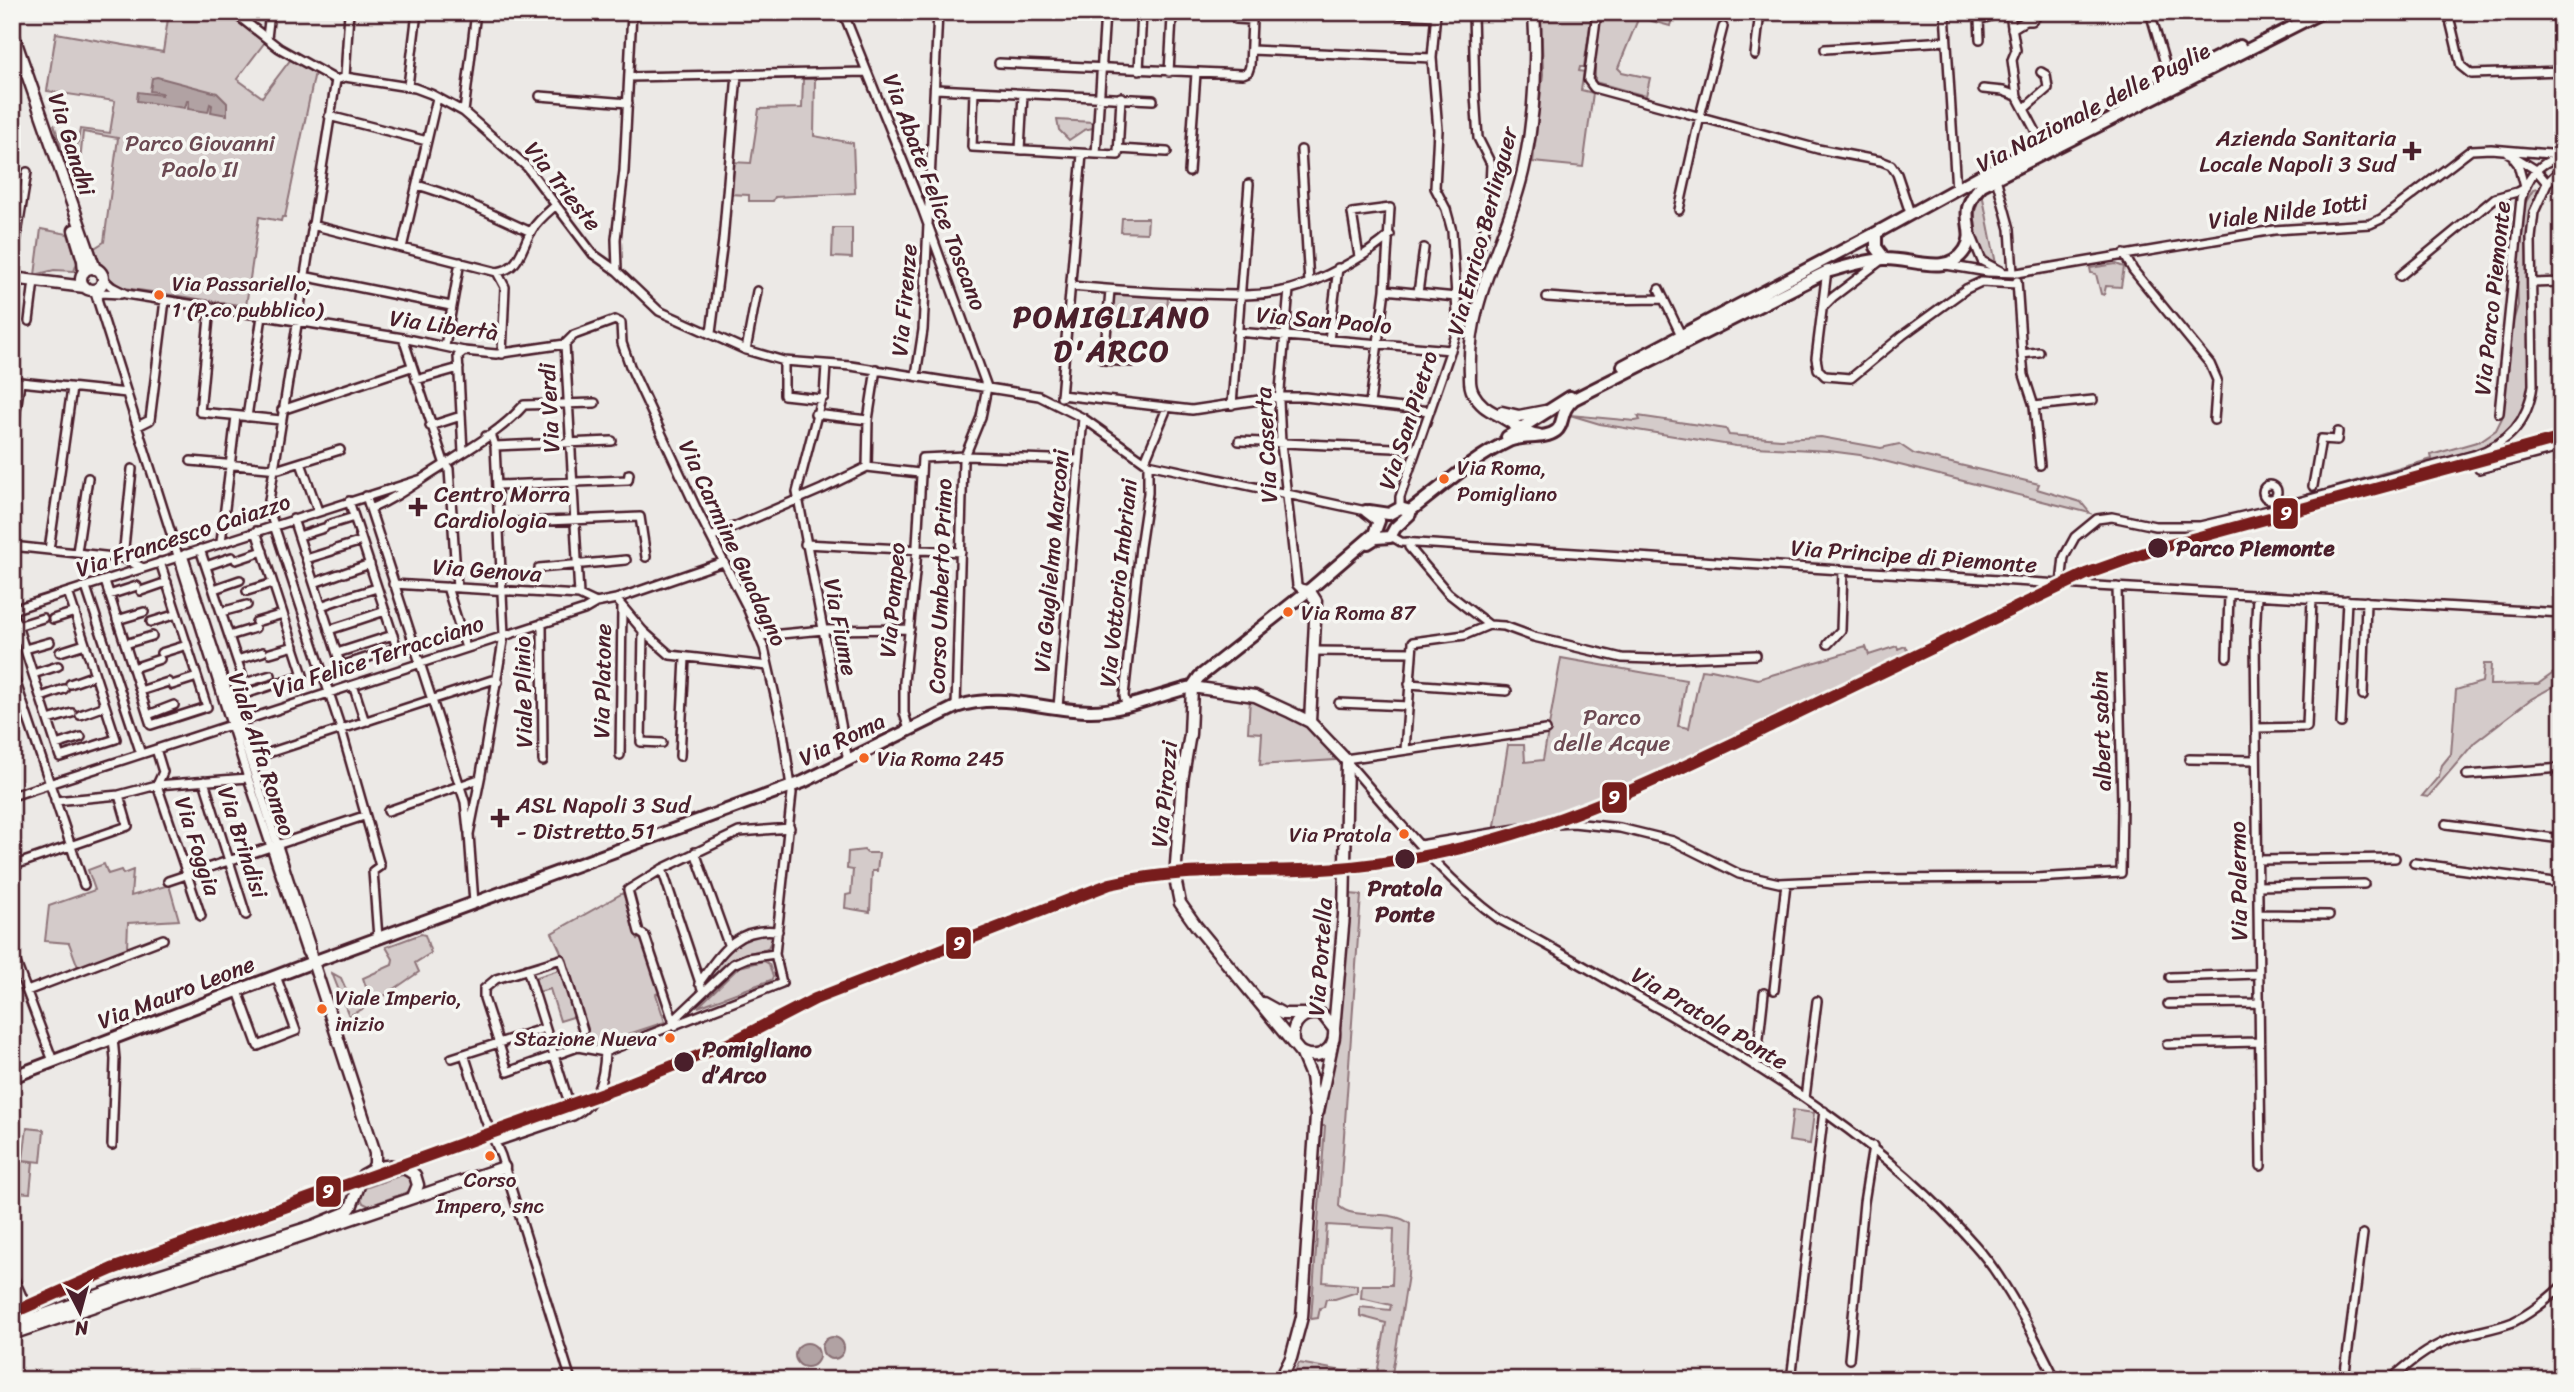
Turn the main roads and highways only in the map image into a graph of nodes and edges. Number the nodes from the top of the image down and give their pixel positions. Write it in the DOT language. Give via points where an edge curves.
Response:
graph roads {
  1 [pos="1534,12"];
  2 [pos="2307,12"];
  3 [pos="2322,12"];
  4 [pos="12,31"];
  5 [pos="12,47"];
  6 [pos="1943,196"];
  7 [pos="1967,209"];
  8 [pos="1876,233"];
  9 [pos="1885,259"];
  10 [pos="95,269"];
  11 [pos="83,273"];
  12 [pos="12,278"];
  13 [pos="36,281"];
  14 [pos="92,292"];
  15 [pos="1470,376"];
  16 [pos="1549,411"];
  17 [pos="1503,418"];
  18 [pos="1520,429"];
  19 [pos="1543,435"];
  20 [pos="1507,437"];
  21 [pos="1494,448"];
  22 [pos="1405,509"];
  23 [pos="1359,548"];
  24 [pos="1309,590"];
  25 [pos="1192,687"];
  26 [pos="1310,722"];
  27 [pos="1346,760"];
  28 [pos="313,962"];
  29 [pos="1261,1003"];
  30 [pos="1309,1014"];
  31 [pos="1334,1029"];
  32 [pos="1293,1041"];
  33 [pos="1332,1045"];
  34 [pos="1300,1052"];
  35 [pos="12,1077"];
  36 [pos="1316,1116"];
  37 [pos="375,1153"];
  38 [pos="388,1164"];
  39 [pos="504,1167"];
  40 [pos="372,1171"];
  41 [pos="417,1178"];
  42 [pos="436,1189"];
  43 [pos="413,1197"];
  44 [pos="354,1198"];
  45 [pos="362,1214"];
  46 [pos="12,1326"];
  47 [pos="12,1334"];
  48 [pos="1280,1380"];
  1 -- 15 [label="main road, Via Enrico Berlinguer" via="1536,78 1525,162 1480,295 1470,339"];
  2 -- 6 [label="main road, Via Nazionale delle Puglie"];
  3 -- 7 [label="main road, Via Nazionale delle Puglie" via="1996,177 1982,185"];
  4 -- 10 [label="main road, Via Gandhi"];
  5 -- 11 [label="main road, Via Gandhi" via="81,251"];
  6 -- 7 [label="main road, Via Nazionale delle Puglie" via="1960,200"];
  6 -- 8 [label="main road, Via Nazionale delle Puglie"];
  7 -- 9 [label="main road" via="1971,234 1959,258 1945,265"];
  8 -- 9 [label="main road" via="1876,247"];
  8 -- 16 [label="main road, Via Nazionale delle Puglie" via="1594,381"];
  9 -- 19 [label="main road" via="1826,272 1574,399 1563,411 1559,428"];
  10 -- 11 [label="main road"];
  10 -- 14 [label="main road" via="102,278"];
  11 -- 13 [label="main road"];
  11 -- 14 [label="main road" via="82,282"];
  12 -- 13 [label="main road"];
  13 -- 14 [label="main road"];
  15 -- 16 [label="main road" via="1496,410 1520,416"];
  15 -- 17 [label="main road, Via Enrico Berlinguer" via="1481,405"];
  16 -- 18 [label="main road, Via Nazionale delle Puglie"];
  16 -- 19 [label="main road" via="1537,427"];
  17 -- 18 [label="main road, Via Enrico Berlinguer"];
  17 -- 20 [label="main road" via="1510,429"];
  18 -- 19 [label="main road, Via Enrico Berlinguer"];
  18 -- 20 [label="main road, Via Nazionale delle Puglie"];
  19 -- 21 [label="main road" via="1520,437"];
  20 -- 21 [label="main road, Via Nazionale delle Puglie"];
  21 -- 22 [label="main road"];
  22 -- 23 [label="main road" via="1408,517 1391,536"];
  22 -- 23 [label="main road" via="1389,514 1366,510 1380,523"];
  23 -- 24 [label="main road, Via Roma"];
  24 -- 25 [label="main road, Via Roma"];
  24 -- 26 [label="main road" via="1316,601"];
  25 -- 26 [label="main road, Via Pratola Ponte" via="1255,696"];
  25 -- 28 [label="main road, Via Roma" via="1089,711 996,699 974,701 791,786"];
  25 -- 29 [label="main road, Via Pirozzi" via="1175,878 1178,896 1197,927"];
  26 -- 27 [label="main road, Via Pratola Ponte"];
  27 -- 31 [label="main road, Via Portella" via="1344,894"];
  28 -- 35 [label="main road, Via Mauro Leone"];
  28 -- 37 [label="main road, Viale Alfa Romeo"];
  29 -- 30 [label="main road" via="1283,1014"];
  29 -- 32 [label="main road, Via Portella"];
  30 -- 31 [label="main road, Via Portella" via="1323,1015"];
  30 -- 32 [label="main road, Via Portella" via="1293,1026"];
  31 -- 33 [label="main road, Via Portella"];
  32 -- 34 [label="main road, Via Portella"];
  33 -- 34 [label="main road, Via Portella" via="1321,1055"];
  33 -- 36 [label="main road, Via Portella"];
  34 -- 36 [label="main road, Via Portella" via="1311,1076"];
  36 -- 48 [label="main road, Via Portella" via="1302,1317"];
  37 -- 38 [label="main road"];
  37 -- 40 [label="main road"];
  38 -- 40 [label="main road"];
  38 -- 41 [label="main road"];
  39 -- 42 [label="main road"];
  40 -- 44 [label="main road" via="361,1177"];
  41 -- 42 [label="main road"];
  41 -- 43 [label="main road"];
  42 -- 43 [label="main road"];
  43 -- 45 [label="main road"];
  44 -- 45 [label="main road"];
  44 -- 46 [label="main road" via="347,1212 313,1226"];
  45 -- 47 [label="main road"];
}
